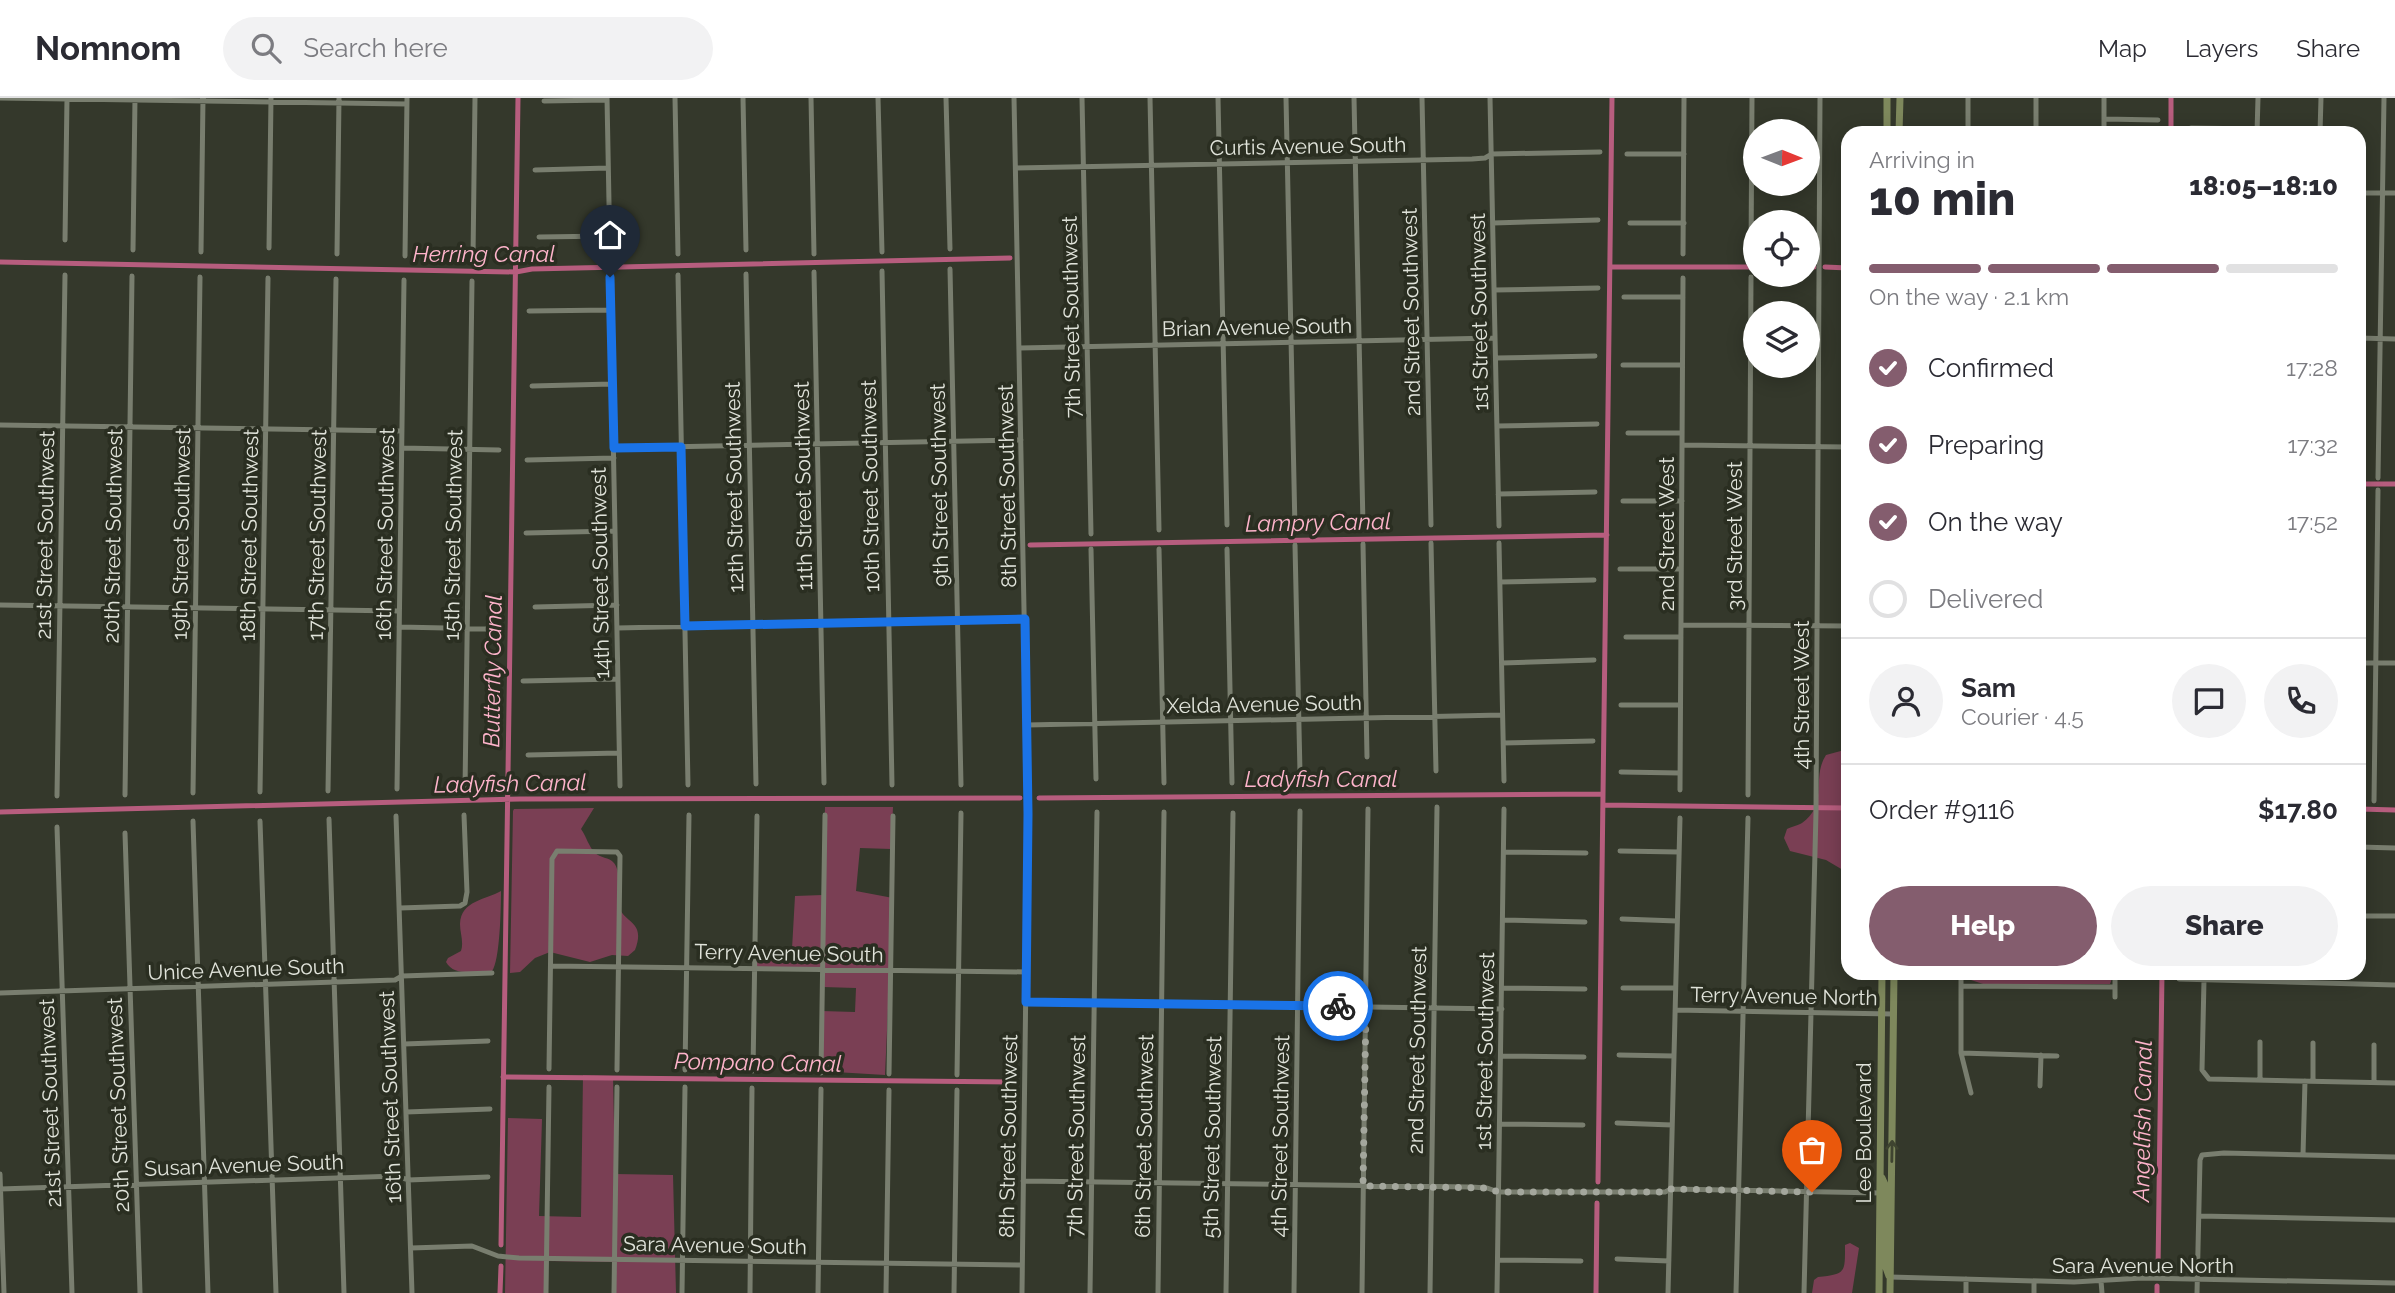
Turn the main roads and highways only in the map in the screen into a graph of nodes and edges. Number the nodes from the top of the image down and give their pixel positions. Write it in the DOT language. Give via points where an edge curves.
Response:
graph roads {
  1 [pos="1887,98"];
  2 [pos="1900,98"];
  3 [pos="1887,126"];
  4 [pos="1899,126"];
  5 [pos="1882,980"];
  6 [pos="1894,980"];
  7 [pos="1880,1174"];
  8 [pos="1891,1278"];
  9 [pos="1879,1293"];
  10 [pos="1890,1293"];
  1 -- 3 [label="main road"];
  2 -- 4 [label="main road"];
  5 -- 7 [label="main road, Lee Boulevard"];
  8 -- 6 [label="main road, Lee Boulevard, one-way"];
  7 -- 8 [label="main road" via="1886,1187 1885,1265"];
  7 -- 9 [label="main road, Lee Boulevard"];
  8 -- 10 [label="main road, Lee Boulevard"];
}
